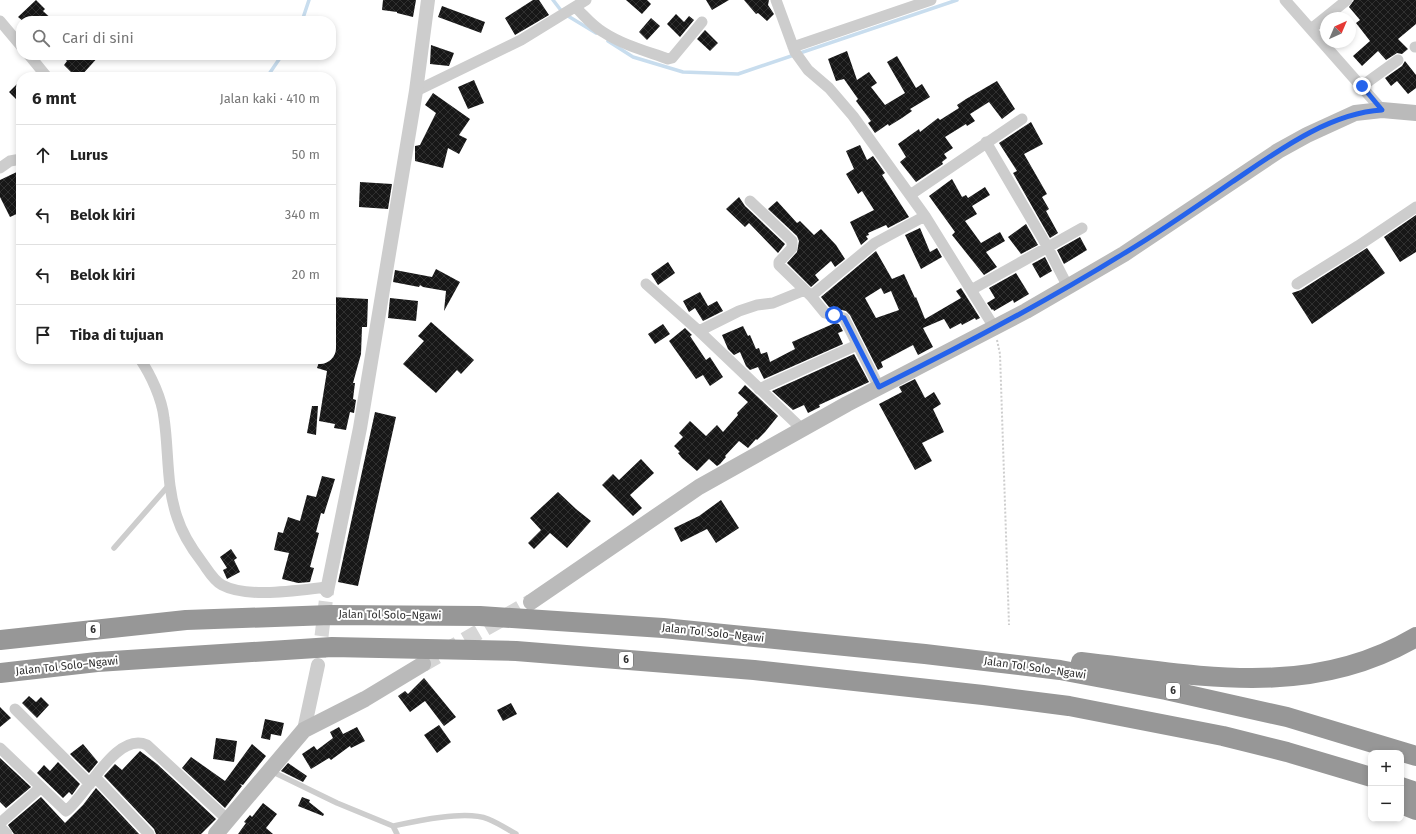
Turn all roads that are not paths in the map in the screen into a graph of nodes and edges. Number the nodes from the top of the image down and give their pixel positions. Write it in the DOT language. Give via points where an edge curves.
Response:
graph roads {
  1 [pos="428,0"];
  2 [pos="586,0"];
  3 [pos="776,0"];
  4 [pos="931,0"];
  5 [pos="1285,0"];
  6 [pos="1347,0"];
  7 [pos="574,8"];
  8 [pos="0,21"];
  9 [pos="702,22"];
  10 [pos="1311,29"];
  11 [pos="16,40"];
  12 [pos="794,50"];
  13 [pos="33,60"];
  14 [pos="1398,60"];
  15 [pos="43,72"];
  16 [pos="1362,86"];
  17 [pos="416,91"];
  18 [pos="1382,110"];
  19 [pos="1416,112"];
  20 [pos="1022,119"];
  21 [pos="986,142"];
  22 [pos="16,160"];
  23 [pos="0,168"];
  24 [pos="910,195"];
  25 [pos="750,201"];
  26 [pos="1416,207"];
  27 [pos="925,216"];
  28 [pos="1082,228"];
  29 [pos="1047,246"];
  30 [pos="646,284"];
  31 [pos="1297,284"];
  32 [pos="1068,287"];
  33 [pos="971,290"];
  34 [pos="808,293"];
  35 [pos="994,328"];
  36 [pos="699,331"];
  37 [pos="857,345"];
  38 [pos="142,364"];
  39 [pos="879,387"];
  40 [pos="759,389"];
  41 [pos="802,429"];
  42 [pos="170,484"];
  43 [pos="114,548"];
  44 [pos="327,589"];
  45 [pos="531,602"];
  46 [pos="1416,637"];
  47 [pos="0,640"];
  48 [pos="925,654"];
  49 [pos="423,664"];
  50 [pos="318,665"];
  51 [pos="0,673"];
  52 [pos="16,709"];
  53 [pos="1152,721"];
  54 [pos="304,730"];
  55 [pos="0,748"];
  56 [pos="1416,756"];
  57 [pos="270,771"];
  58 [pos="1368,777"];
  59 [pos="92,780"];
  60 [pos="40,788"];
  61 [pos="1404,788"];
  62 [pos="1368,791"];
  63 [pos="1416,792"];
  64 [pos="1404,805"];
  65 [pos="1416,810"];
  66 [pos="228,820"];
  67 [pos="0,823"];
  68 [pos="393,826"];
  69 [pos="0,827"];
  70 [pos="6,834"];
  71 [pos="149,834"];
  72 [pos="216,834"];
  73 [pos="397,834"];
  74 [pos="516,834"];
  1 -- 17 [label="street"];
  2 -- 7 [label="street"];
  3 -- 12 [label="street"];
  4 -- 12 [label="street"];
  5 -- 10 [label="street"];
  6 -- 10 [label="street"];
  7 -- 9 [label="street" via="610,37 668,59 672,58"];
  7 -- 17 [label="street" via="521,40"];
  8 -- 11 [label="street"];
  10 -- 16 [label="street"];
  12 -- 24 [label="street" via="808,70 842,101"];
  13 -- 15 [label="street"];
  14 -- 16 [label="street"];
  16 -- 18 [label="street"];
  17 -- 44 [label="street" via="360,428"];
  18 -- 19 [label="main road"];
  18 -- 32 [label="main road" via="1342,117 1278,151 1124,254"];
  20 -- 21 [label="street"];
  21 -- 24 [label="street"];
  21 -- 29 [label="street"];
  22 -- 23 [label="street"];
  24 -- 27 [label="street"];
  25 -- 34 [label="street" via="792,241 792,248 779,265"];
  26 -- 31 [label="street"];
  27 -- 33 [label="street"];
  27 -- 34 [label="street" via="875,243"];
  28 -- 29 [label="street"];
  29 -- 32 [label="street"];
  29 -- 33 [label="street"];
  30 -- 36 [label="street"];
  32 -- 35 [label="main road"];
  33 -- 35 [label="street"];
  34 -- 36 [label="street" via="756,305"];
  34 -- 37 [label="street" via="826,313 844,318"];
  35 -- 39 [label="main road"];
  36 -- 40 [label="street"];
  37 -- 39 [label="street"];
  37 -- 40 [label="street"];
  38 -- 42 [label="street" via="164,416"];
  39 -- 41 [label="main road"];
  40 -- 41 [label="street"];
  41 -- 45 [label="main road" via="699,487"];
  42 -- 43 [label="lane"];
  42 -- 44 [label="street" via="176,516 184,536 214,579 222,585 246,591 272,592"];
  46 -- 48 [label="highway" via="1374,658 1336,670 1298,677 1260,679 1202,676 1078,661"];
  47 -- 48 [label="highway, Jalan Tol Solo–Ngawi / 6" via="186,620 330,615 480,616 663,628"];
  48 -- 56 [label="highway, Jalan Tol Solo–Ngawi / 6" via="1060,670 1166,690 1287,717"];
  49 -- 54 [label="main road" via="365,699"];
  50 -- 54 [label="street"];
  51 -- 53 [label="highway, Jalan Tol Solo–Ngawi / 6" via="97,662 332,646 516,651 754,670 983,695 1069,706"];
  52 -- 59 [label="street"];
  53 -- 58 [label="highway, Jalan Tol Solo–Ngawi / 6" via="1287,752"];
  53 -- 62 [label="highway"];
  54 -- 57 [label="main road"];
  55 -- 60 [label="street"];
  57 -- 66 [label="main road"];
  57 -- 68 [label="lane"];
  59 -- 60 [label="street" via="66,811"];
  59 -- 66 [label="street" via="124,746 135,742 142,743"];
  59 -- 71 [label="street"];
  60 -- 67 [label="street"];
  61 -- 63 [label="highway"];
  64 -- 65 [label="highway"];
  66 -- 72 [label="main road"];
  68 -- 73 [label="lane"];
  68 -- 74 [label="lane" via="426,819 476,816 488,819"];
  69 -- 70 [label="street"];
}
